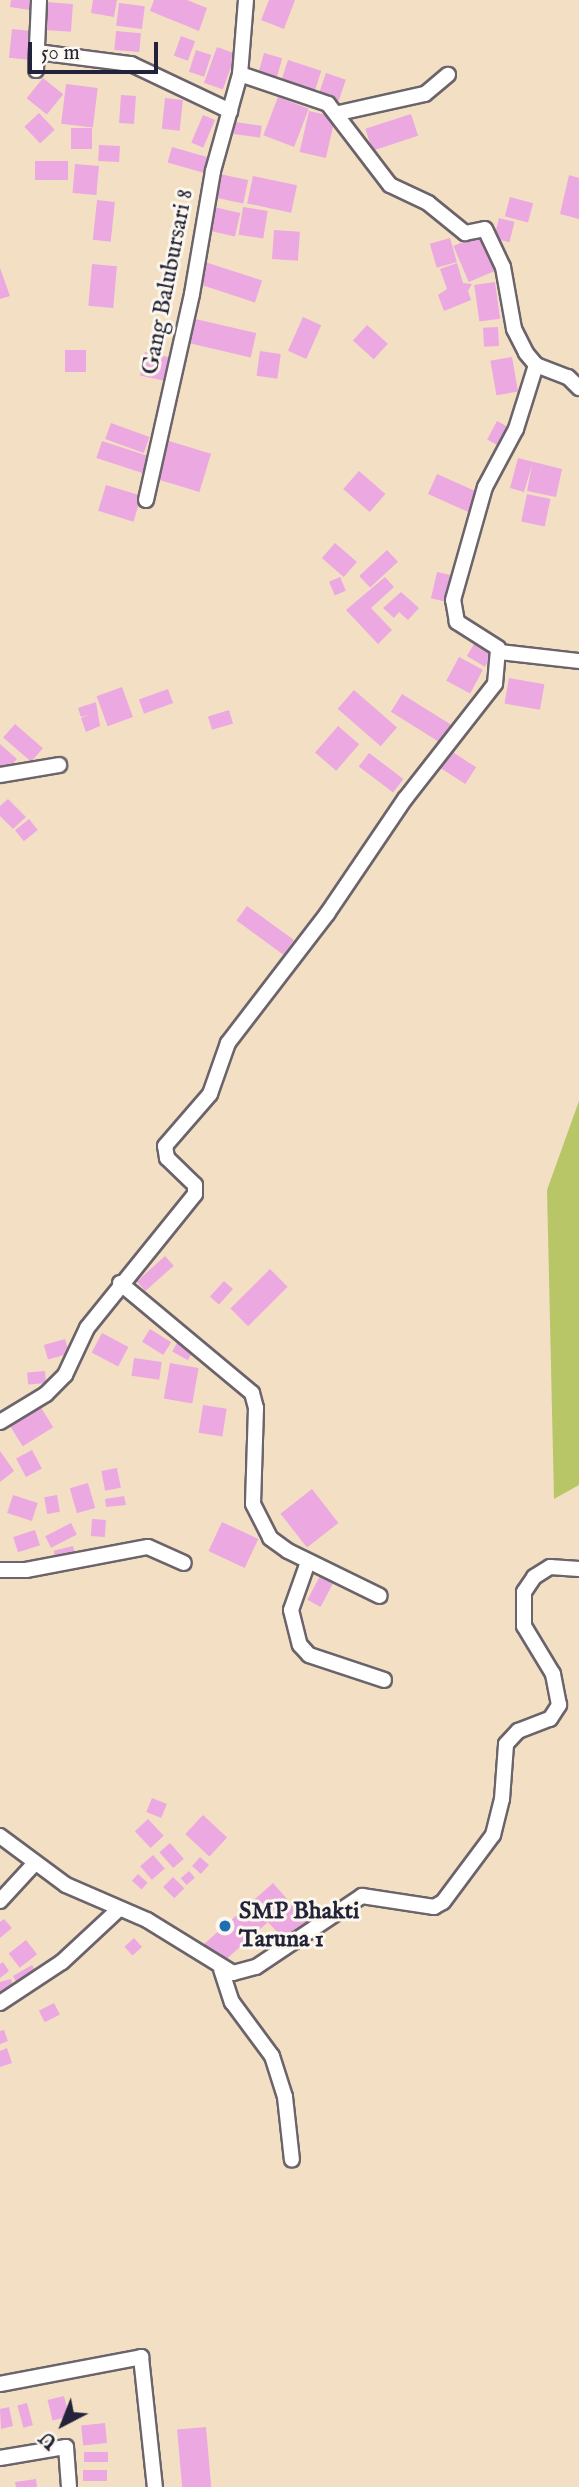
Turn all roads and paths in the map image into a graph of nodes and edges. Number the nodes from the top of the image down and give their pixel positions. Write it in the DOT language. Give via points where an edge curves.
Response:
graph roads {
  1 [pos="39,0"];
  2 [pos="246,0"];
  3 [pos="37,52"];
  4 [pos="36,70"];
  5 [pos="240,74"];
  6 [pos="448,75"];
  7 [pos="230,111"];
  8 [pos="339,113"];
  9 [pos="536,365"];
  10 [pos="579,388"];
  11 [pos="146,500"];
  12 [pos="500,652"];
  13 [pos="579,661"];
  14 [pos="59,765"];
  15 [pos="0,775"];
  16 [pos="120,1283"];
  17 [pos="0,1422"];
  18 [pos="308,1562"];
  19 [pos="184,1563"];
  20 [pos="579,1569"];
  21 [pos="0,1570"];
  22 [pos="380,1596"];
  23 [pos="384,1680"];
  24 [pos="0,1836"];
  25 [pos="35,1863"];
  26 [pos="0,1901"];
  27 [pos="119,1909"];
  28 [pos="221,1969"];
  29 [pos="0,2003"];
  30 [pos="292,2160"];
  31 [pos="0,2384"];
  32 [pos="0,2458"];
  33 [pos="69,2487"];
  34 [pos="155,2487"];
  1 -- 3 [label="street"];
  2 -- 5 [label="street, Gang Balubursari 8"];
  3 -- 4 [label="street"];
  3 -- 7 [label="street" via="131,64"];
  5 -- 7 [label="street, Gang Balubursari 8"];
  5 -- 8 [label="street" via="321,101"];
  6 -- 8 [label="street" via="425,94"];
  7 -- 11 [label="street, Gang Balubursari 8" via="213,171 192,294"];
  8 -- 9 [label="street" via="390,186 428,203 465,233 485,229 503,267 514,329"];
  9 -- 10 [label="street" via="568,377"];
  9 -- 12 [label="street" via="516,429 485,487 453,600 457,622"];
  12 -- 13 [label="street"];
  12 -- 16 [label="street" via="495,684 484,702 405,799 327,914 228,1043 210,1094 165,1146 167,1158 196,1192"];
  14 -- 15 [label="street"];
  16 -- 17 [label="street" via="80,1338 65,1375 46,1394"];
  16 -- 18 [label="street" via="252,1393 256,1408 253,1504 270,1538"];
  18 -- 22 [label="street"];
  18 -- 23 [label="street" via="291,1610 300,1646 309,1655"];
  19 -- 21 [label="street" via="148,1546 26,1570"];
  20 -- 28 [label="street" via="550,1567 534,1577 524,1592 524,1626 554,1674 559,1705 550,1719 518,1731 506,1744 502,1799 493,1835 443,1902 425,1908 382,1896 362,1896 256,1967 233,1973"];
  24 -- 25 [label="street"];
  25 -- 26 [label="street"];
  25 -- 27 [label="street" via="84,1896"];
  27 -- 28 [label="street" via="147,1920"];
  27 -- 29 [label="street" via="62,1962"];
  28 -- 30 [label="street" via="232,2002 272,2056 285,2097"];
  31 -- 34 [label="street" via="141,2357"];
  32 -- 33 [label="street" via="66,2447"];
}
